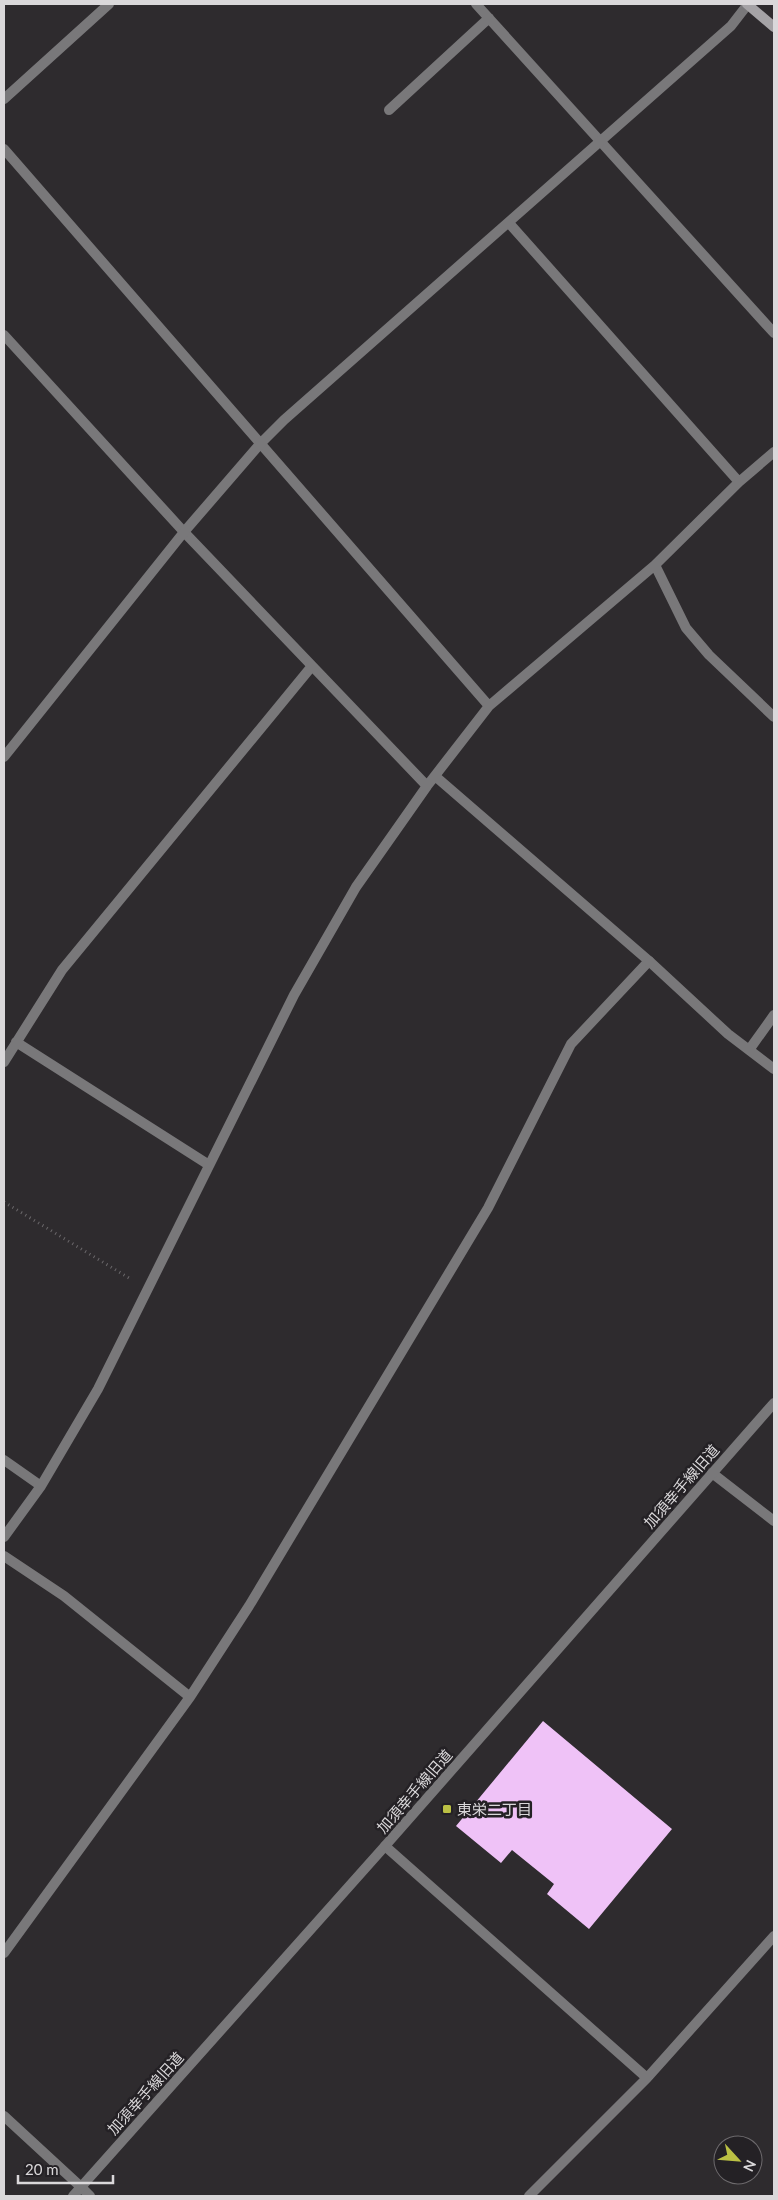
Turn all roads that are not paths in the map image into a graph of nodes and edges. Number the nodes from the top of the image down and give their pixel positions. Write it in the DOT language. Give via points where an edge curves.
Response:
graph roads {
  1 [pos="109,4"];
  2 [pos="476,4"];
  3 [pos="748,4"];
  4 [pos="489,18"];
  5 [pos="774,27"];
  6 [pos="4,99"];
  7 [pos="389,110"];
  8 [pos="602,142"];
  9 [pos="4,149"];
  10 [pos="509,223"];
  11 [pos="774,333"];
  12 [pos="4,335"];
  13 [pos="260,444"];
  14 [pos="774,452"];
  15 [pos="739,482"];
  16 [pos="184,532"];
  17 [pos="655,565"];
  18 [pos="312,666"];
  19 [pos="489,706"];
  20 [pos="774,717"];
  21 [pos="4,757"];
  22 [pos="434,776"];
  23 [pos="427,786"];
  24 [pos="650,961"];
  25 [pos="774,1015"];
  26 [pos="16,1042"];
  27 [pos="749,1050"];
  28 [pos="4,1062"];
  29 [pos="774,1069"];
  30 [pos="208,1165"];
  31 [pos="774,1403"];
  32 [pos="4,1460"];
  33 [pos="712,1473"];
  34 [pos="41,1486"];
  35 [pos="774,1521"];
  36 [pos="4,1538"];
  37 [pos="4,1556"];
  38 [pos="190,1697"];
  39 [pos="386,1846"];
  40 [pos="774,1936"];
  41 [pos="4,1953"];
  42 [pos="647,2078"];
  43 [pos="4,2116"];
  44 [pos="81,2187"];
  45 [pos="73,2196"];
  46 [pos="90,2196"];
  47 [pos="529,2196"];
  1 -- 6 [label="street"];
  2 -- 4 [label="street"];
  3 -- 5 [label="main road"];
  3 -- 8 [label="street" via="731,26"];
  4 -- 7 [label="street"];
  4 -- 8 [label="street"];
  8 -- 10 [label="street"];
  8 -- 11 [label="street"];
  9 -- 13 [label="street"];
  10 -- 13 [label="street"];
  10 -- 15 [label="street"];
  12 -- 16 [label="street"];
  13 -- 16 [label="street"];
  13 -- 19 [label="street"];
  14 -- 15 [label="street"];
  15 -- 17 [label="street"];
  16 -- 18 [label="street"];
  16 -- 21 [label="street"];
  17 -- 19 [label="street"];
  17 -- 20 [label="street" via="686,628 709,655"];
  18 -- 23 [label="street"];
  18 -- 26 [label="street" via="62,970"];
  19 -- 22 [label="street"];
  22 -- 23 [label="street"];
  22 -- 24 [label="street"];
  23 -- 30 [label="street" via="356,888 294,995"];
  24 -- 27 [label="street"];
  24 -- 38 [label="street" via="571,1044 488,1208 453,1268 249,1606"];
  25 -- 27 [label="street"];
  26 -- 28 [label="street"];
  26 -- 30 [label="street"];
  27 -- 29 [label="street"];
  30 -- 34 [label="street" via="98,1389"];
  31 -- 33 [label="street, 加須幸手線旧道"];
  32 -- 34 [label="street"];
  33 -- 35 [label="street"];
  33 -- 39 [label="street, 加須幸手線旧道"];
  34 -- 36 [label="street"];
  37 -- 38 [label="street" via="64,1596"];
  38 -- 41 [label="street"];
  39 -- 42 [label="street"];
  39 -- 44 [label="street, 加須幸手線旧道"];
  40 -- 42 [label="street"];
  42 -- 47 [label="street"];
  43 -- 44 [label="street"];
  44 -- 45 [label="street, 加須幸手線旧道"];
  44 -- 46 [label="street"];
}
